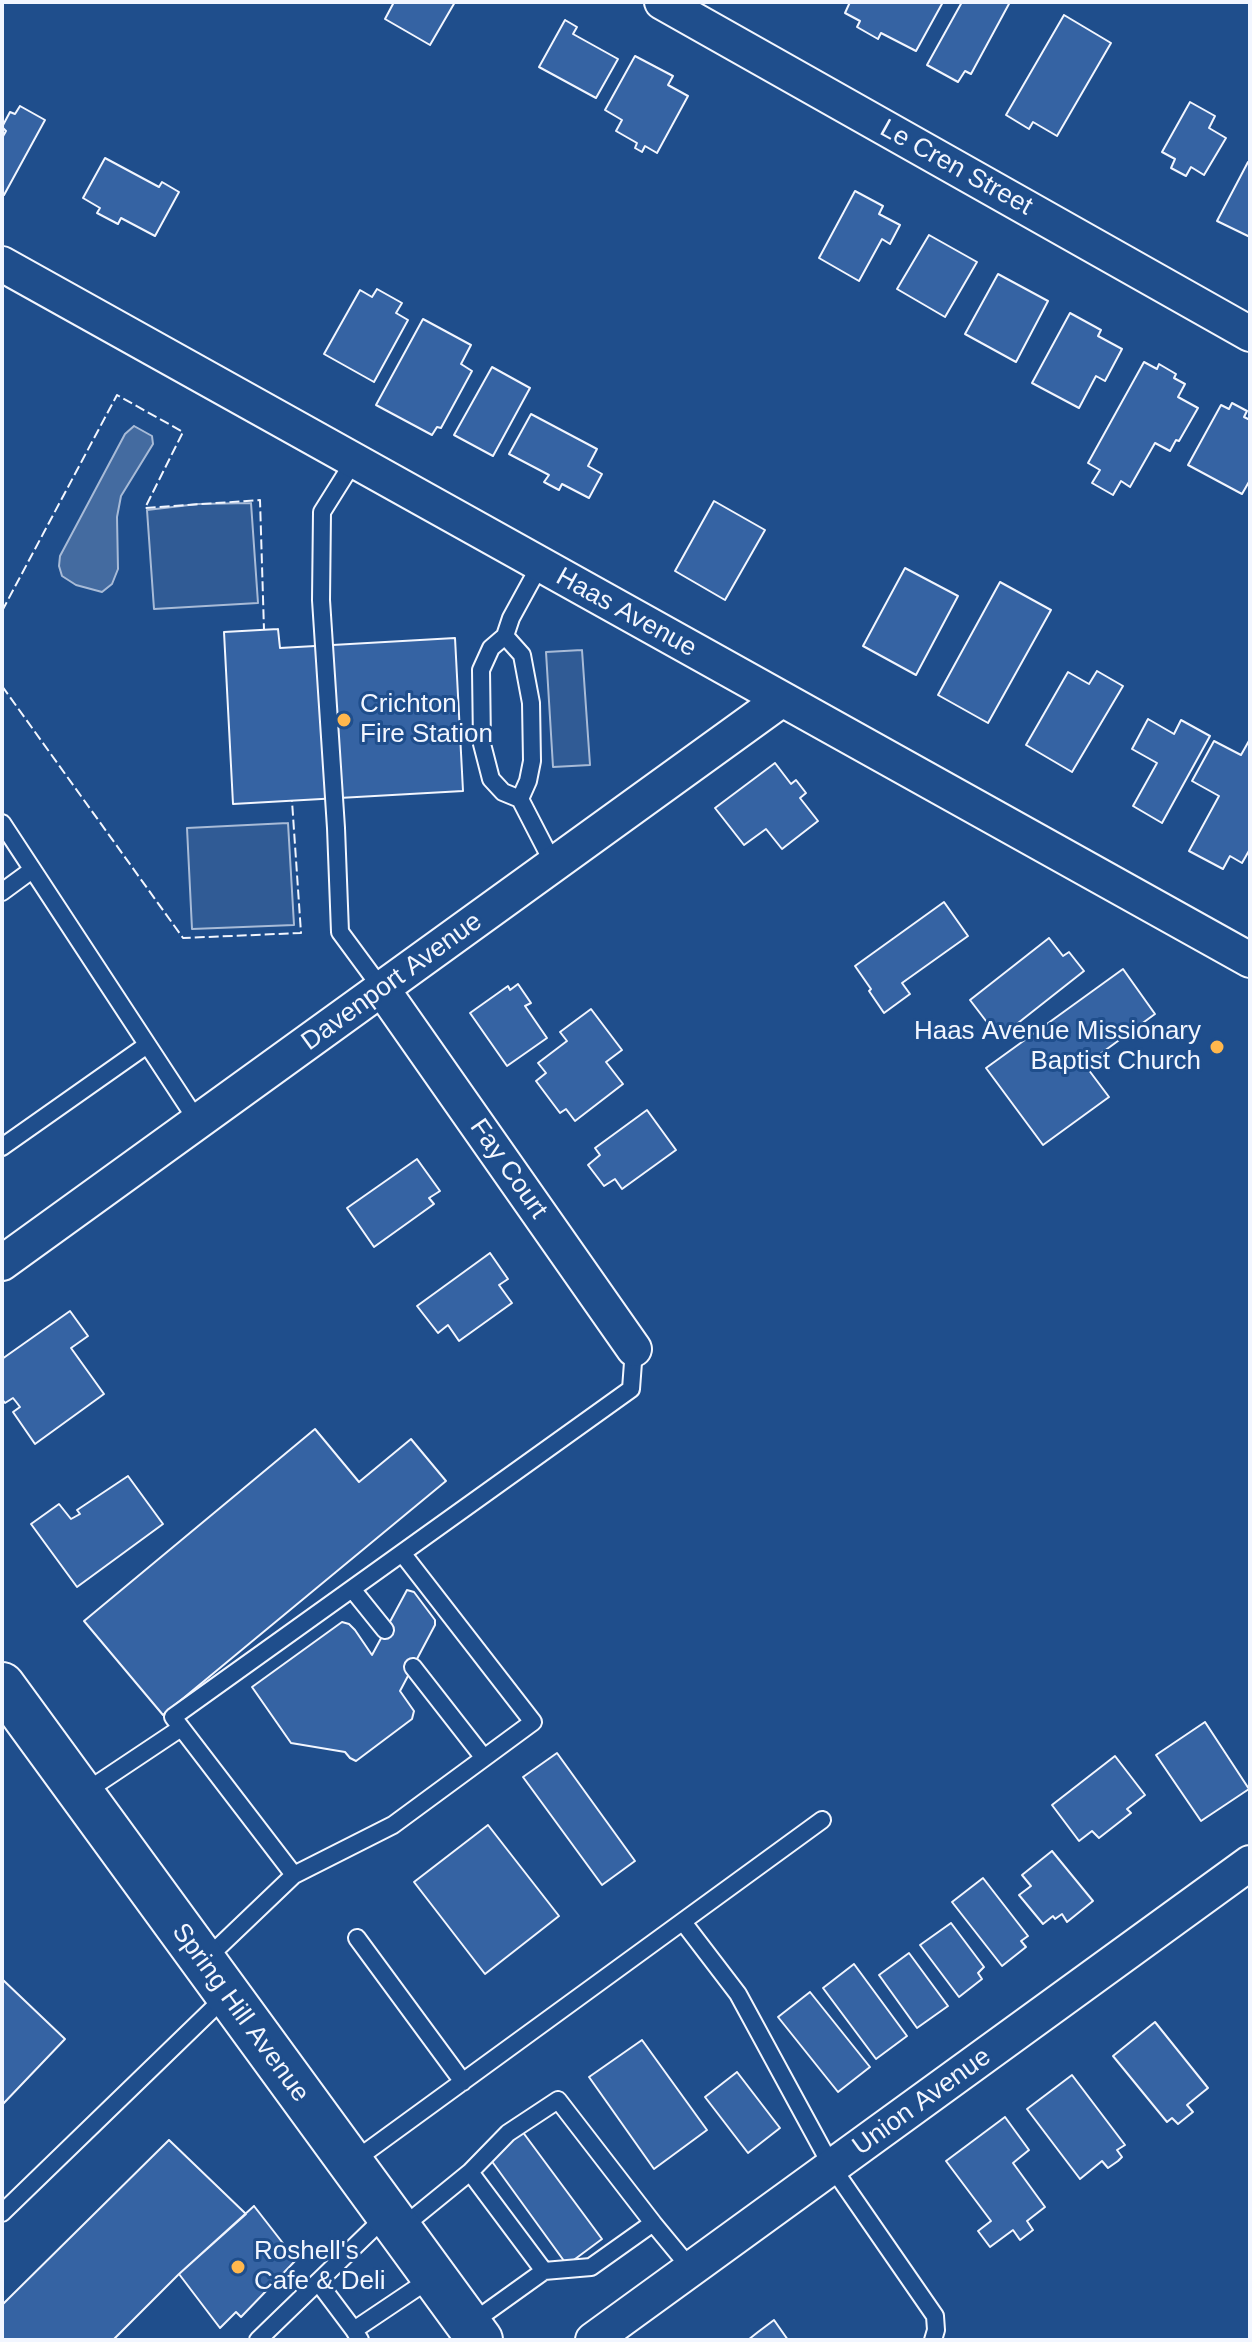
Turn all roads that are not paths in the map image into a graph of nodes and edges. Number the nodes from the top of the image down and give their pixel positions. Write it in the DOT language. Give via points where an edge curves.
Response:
graph roads {
  1 [pos="662,2"];
  2 [pos="2,264"];
  3 [pos="1250,334"];
  4 [pos="354,461"];
  5 [pos="540,565"];
  6 [pos="505,636"];
  7 [pos="781,700"];
  8 [pos="520,799"];
  9 [pos="2,823"];
  10 [pos="554,865"];
  11 [pos="32,870"];
  12 [pos="2,892"];
  13 [pos="1250,960"];
  14 [pos="382,989"];
  15 [pos="147,1045"];
  16 [pos="198,1122"];
  17 [pos="2,1147"];
  18 [pos="2,1263"];
  19 [pos="634,1349"];
  20 [pos="402,1553"];
  21 [pos="352,1589"];
  22 [pos="385,1630"];
  23 [pos="413,1667"];
  24 [pos="6,1697"];
  25 [pos="181,1728"];
  26 [pos="484,1758"];
  27 [pos="82,1794"];
  28 [pos="822,1820"];
  29 [pos="1250,1863"];
  30 [pos="294,1875"];
  31 [pos="683,1922"];
  32 [pos="357,1938"];
  33 [pos="216,1978"];
  34 [pos="463,2082"];
  35 [pos="350,2164"];
  36 [pos="832,2167"];
  37 [pos="470,2172"];
  38 [pos="2,2213"];
  39 [pos="393,2222"];
  40 [pos="653,2223"];
  41 [pos="691,2269"];
  42 [pos="544,2271"];
  43 [pos="433,2277"];
  44 [pos="318,2282"];
  45 [pos="474,2333"];
  46 [pos="357,2335"];
  47 [pos="258,2340"];
  48 [pos="593,2340"];
  49 [pos="933,2340"];
  1 -- 3 [label="street, Le Cren Street"];
  2 -- 4 [label="street, Haas Avenue"];
  4 -- 5 [label="street, Haas Avenue"];
  4 -- 14 [label="lane" via="322,512 321,600 340,932"];
  5 -- 6 [label="lane"];
  5 -- 7 [label="street, Haas Avenue"];
  6 -- 8 [label="lane" via="522,655 531,703 532,761"];
  6 -- 8 [label="lane" via="491,648 481,670 482,744 491,779"];
  7 -- 10 [label="street, Davenport Avenue"];
  7 -- 13 [label="street, Haas Avenue"];
  8 -- 10 [label="lane"];
  9 -- 11 [label="lane"];
  10 -- 14 [label="street, Davenport Avenue"];
  11 -- 12 [label="lane"];
  11 -- 15 [label="lane"];
  14 -- 16 [label="street, Davenport Avenue"];
  14 -- 19 [label="street, Fay Court"];
  15 -- 16 [label="lane"];
  15 -- 17 [label="lane"];
  16 -- 18 [label="street, Davenport Avenue"];
  19 -- 20 [label="lane" via="631,1389"];
  20 -- 21 [label="lane"];
  20 -- 26 [label="lane" via="533,1722"];
  21 -- 22 [label="lane"];
  21 -- 25 [label="lane" via="173,1717"];
  23 -- 26 [label="lane"];
  24 -- 27 [label="main road, Spring Hill Avenue"];
  25 -- 27 [label="lane"];
  25 -- 30 [label="lane"];
  26 -- 30 [label="lane" via="393,1825"];
  27 -- 33 [label="main road, Spring Hill Avenue"];
  28 -- 31 [label="lane"];
  29 -- 36 [label="street, Union Avenue"];
  30 -- 33 [label="lane"];
  31 -- 34 [label="lane"];
  31 -- 36 [label="lane" via="738,1994"];
  32 -- 34 [label="lane"];
  33 -- 35 [label="main road, Spring Hill Avenue"];
  33 -- 38 [label="lane"];
  34 -- 35 [label="lane"];
  35 -- 39 [label="main road, Spring Hill Avenue"];
  36 -- 41 [label="street, Union Avenue"];
  36 -- 49 [label="lane" via="935,2316"];
  37 -- 39 [label="lane"];
  37 -- 40 [label="lane" via="508,2133 558,2100"];
  37 -- 42 [label="lane"];
  39 -- 43 [label="main road, Spring Hill Avenue"];
  39 -- 44 [label="lane"];
  40 -- 41 [label="lane"];
  40 -- 42 [label="lane" via="591,2267"];
  41 -- 48 [label="street, Union Avenue"];
  42 -- 45 [label="lane"];
  43 -- 45 [label="main road, Spring Hill Avenue"];
  43 -- 46 [label="lane"];
  44 -- 46 [label="lane"];
  44 -- 47 [label="lane"];
}
